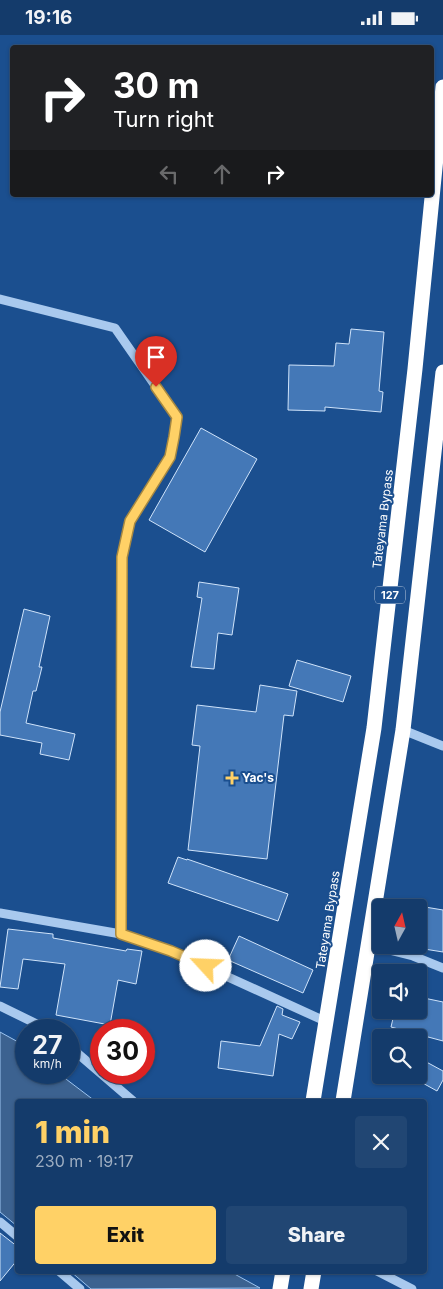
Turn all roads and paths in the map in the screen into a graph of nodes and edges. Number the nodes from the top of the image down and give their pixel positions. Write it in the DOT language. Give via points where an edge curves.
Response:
graph roads {
  1 [pos="443,87"];
  2 [pos="439,171"];
  3 [pos="0,299"];
  4 [pos="443,372"];
  5 [pos="403,730"];
  6 [pos="443,746"];
  7 [pos="0,913"];
  8 [pos="121,934"];
  9 [pos="369,945"];
  10 [pos="443,968"];
  11 [pos="0,1006"];
  12 [pos="27,1019"];
  13 [pos="327,1022"];
  14 [pos="80,1056"];
  15 [pos="131,1099"];
  16 [pos="313,1099"];
  17 [pos="343,1099"];
  18 [pos="0,1222"];
  19 [pos="15,1234"];
  20 [pos="62,1274"];
  21 [pos="282,1274"];
  22 [pos="314,1274"];
  23 [pos="383,1274"];
  24 [pos="80,1289"];
  25 [pos="280,1289"];
  26 [pos="311,1289"];
  27 [pos="412,1289"];
  1 -- 2 [label="highway, Tateyama Bypass / 127"];
  2 -- 13 [label="highway, Tateyama Bypass / 127" via="374,728"];
  3 -- 8 [label="street" via="115,328 177,417 170,457 130,521 122,557"];
  4 -- 5 [label="highway, 127"];
  5 -- 6 [label="street"];
  5 -- 9 [label="highway, 127"];
  7 -- 8 [label="street"];
  8 -- 13 [label="street" via="171,951"];
  9 -- 10 [label="street" via="413,956"];
  9 -- 17 [label="highway, 127"];
  11 -- 12 [label="street"];
  13 -- 16 [label="highway, Tateyama Bypass / 127"];
  14 -- 15 [label="street"];
  18 -- 19 [label="street"];
  20 -- 24 [label="street"];
  21 -- 25 [label="highway"];
  22 -- 26 [label="highway"];
  23 -- 27 [label="street"];
}
